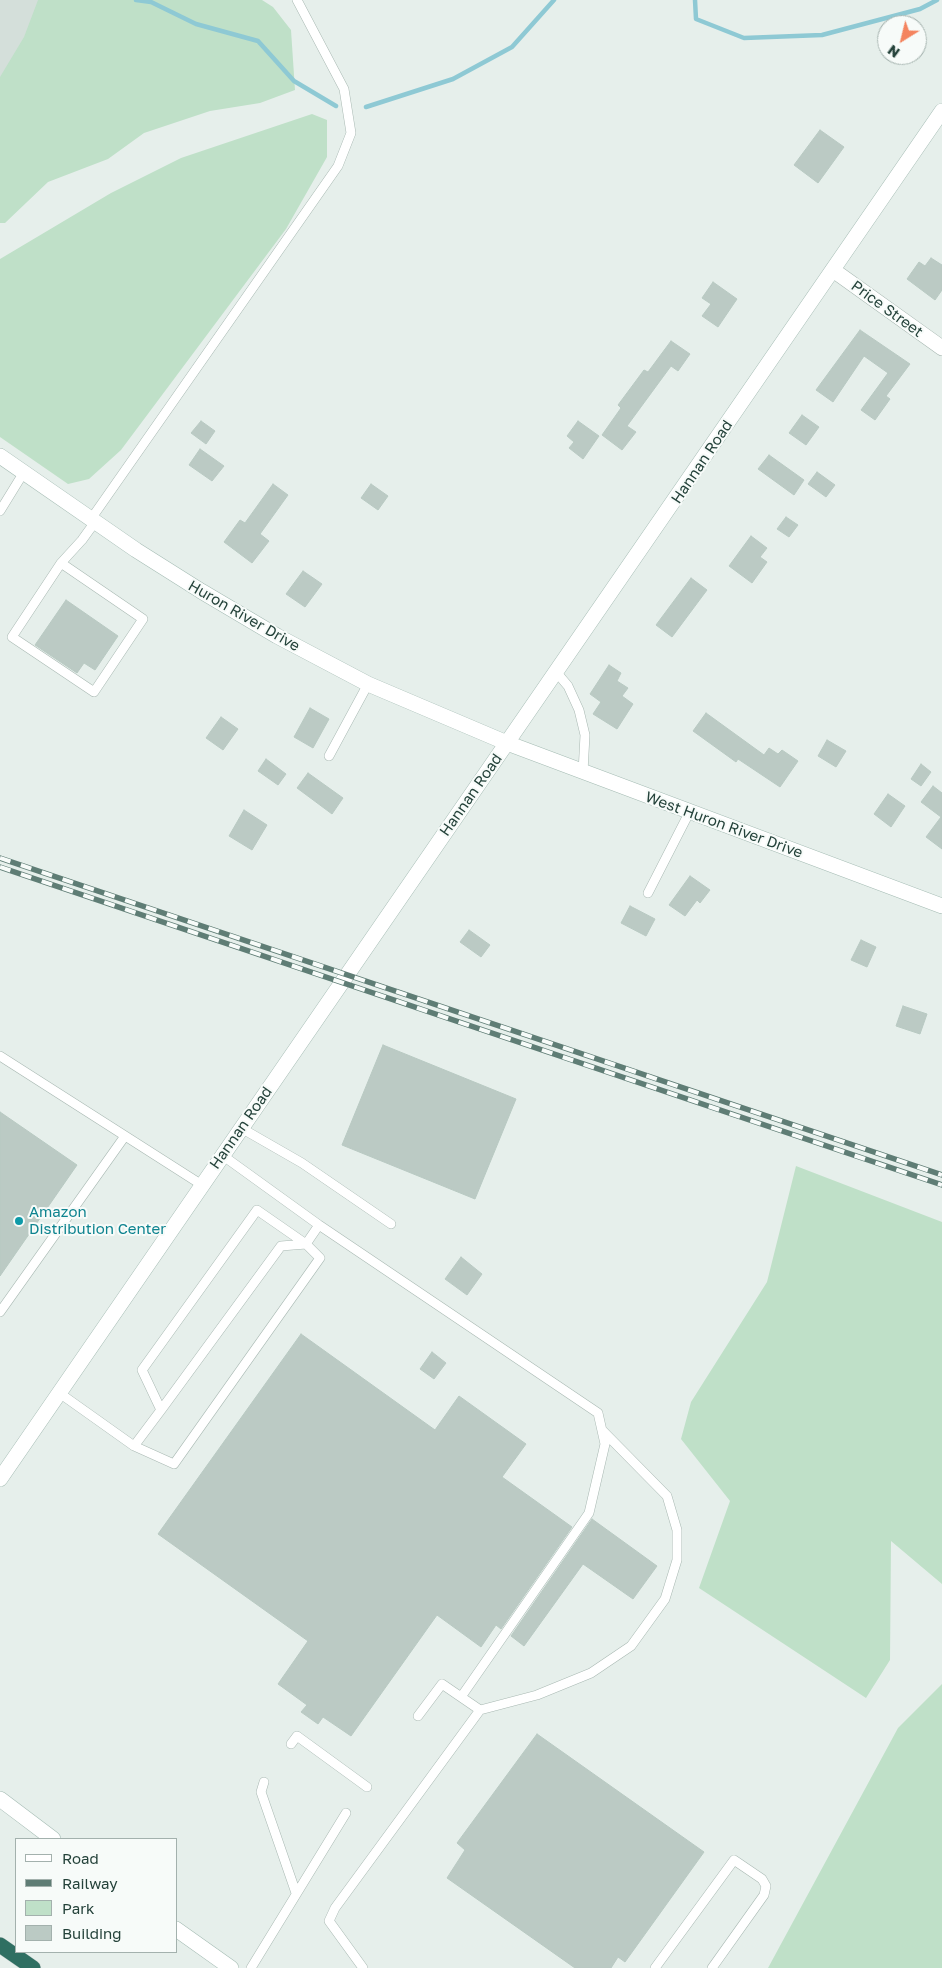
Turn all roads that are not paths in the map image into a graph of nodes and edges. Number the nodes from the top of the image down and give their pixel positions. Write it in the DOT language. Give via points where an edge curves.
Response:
graph roads {
  1 [pos="297,0"];
  2 [pos="942,111"];
  3 [pos="832,270"];
  4 [pos="942,348"];
  5 [pos="0,456"];
  6 [pos="24,472"];
  7 [pos="0,511"];
  8 [pos="93,520"];
  9 [pos="61,563"];
  10 [pos="557,673"];
  11 [pos="368,684"];
  12 [pos="507,743"];
  13 [pos="329,756"];
  14 [pos="583,772"];
  15 [pos="689,813"];
  16 [pos="648,893"];
  17 [pos="942,906"];
  18 [pos="0,1056"];
  19 [pos="241,1128"];
  20 [pos="125,1136"];
  21 [pos="222,1155"];
  22 [pos="202,1185"];
  23 [pos="391,1224"];
  24 [pos="319,1225"];
  25 [pos="306,1244"];
  26 [pos="0,1312"];
  27 [pos="58,1392"];
  28 [pos="160,1410"];
  29 [pos="602,1430"];
  30 [pos="134,1446"];
  31 [pos="0,1478"];
  32 [pos="461,1697"];
  33 [pos="480,1710"];
  34 [pos="418,1716"];
  35 [pos="292,1744"];
  36 [pos="264,1782"];
  37 [pos="367,1788"];
  38 [pos="0,1799"];
  39 [pos="346,1812"];
  40 [pos="52,1838"];
  41 [pos="296,1894"];
  42 [pos="178,1930"];
  43 [pos="0,1945"];
  44 [pos="33,1968"];
  45 [pos="231,1968"];
  46 [pos="251,1968"];
  47 [pos="363,1968"];
  48 [pos="655,1968"];
  49 [pos="712,1968"];
  1 -- 8 [label="lane" via="344,89 351,133 338,166"];
  2 -- 3 [label="street, Hannan Road"];
  3 -- 4 [label="street, Price Street"];
  3 -- 10 [label="street, Hannan Road"];
  5 -- 6 [label="street, Huron River Drive"];
  6 -- 7 [label="lane"];
  6 -- 8 [label="street, Huron River Drive"];
  8 -- 9 [label="lane" via="82,540"];
  8 -- 11 [label="street, Huron River Drive" via="201,592"];
  9 -- 9 [label="lane" via="12,637 94,692 143,619"];
  10 -- 12 [label="street, Hannan Road"];
  10 -- 14 [label="lane" via="568,686 583,727 586,748"];
  11 -- 12 [label="street, Huron River Drive"];
  11 -- 13 [label="lane"];
  12 -- 14 [label="street, West Huron River Drive"];
  12 -- 19 [label="street, Hannan Road"];
  14 -- 15 [label="street, West Huron River Drive"];
  15 -- 16 [label="lane"];
  15 -- 17 [label="street, West Huron River Drive"];
  18 -- 20 [label="lane"];
  19 -- 21 [label="street, Hannan Road"];
  19 -- 23 [label="lane" via="302,1163"];
  20 -- 22 [label="lane"];
  20 -- 26 [label="lane"];
  21 -- 22 [label="street, Hannan Road"];
  21 -- 24 [label="lane"];
  22 -- 27 [label="street, Hannan Road"];
  24 -- 25 [label="lane"];
  24 -- 29 [label="lane" via="598,1413"];
  25 -- 28 [label="lane" via="281,1246"];
  25 -- 28 [label="lane" via="257,1210 142,1370"];
  25 -- 30 [label="lane" via="320,1258 174,1464"];
  27 -- 30 [label="lane"];
  27 -- 31 [label="street, Hannan Road"];
  28 -- 30 [label="lane"];
  29 -- 32 [label="lane" via="605,1444 589,1513"];
  29 -- 33 [label="lane" via="667,1496 678,1530 677,1560 665,1599 631,1646 591,1672 537,1695"];
  32 -- 33 [label="lane"];
  32 -- 34 [label="lane" via="442,1684"];
  33 -- 47 [label="lane" via="329,1921"];
  35 -- 37 [label="lane" via="297,1736"];
  36 -- 41 [label="lane" via="261,1792"];
  38 -- 40 [label="street"];
  39 -- 41 [label="lane"];
  41 -- 46 [label="lane"];
  42 -- 45 [label="street"];
  43 -- 44 [label="highway"];
  48 -- 49 [label="lane" via="734,1860 762,1879 766,1886 764,1895"];
}
